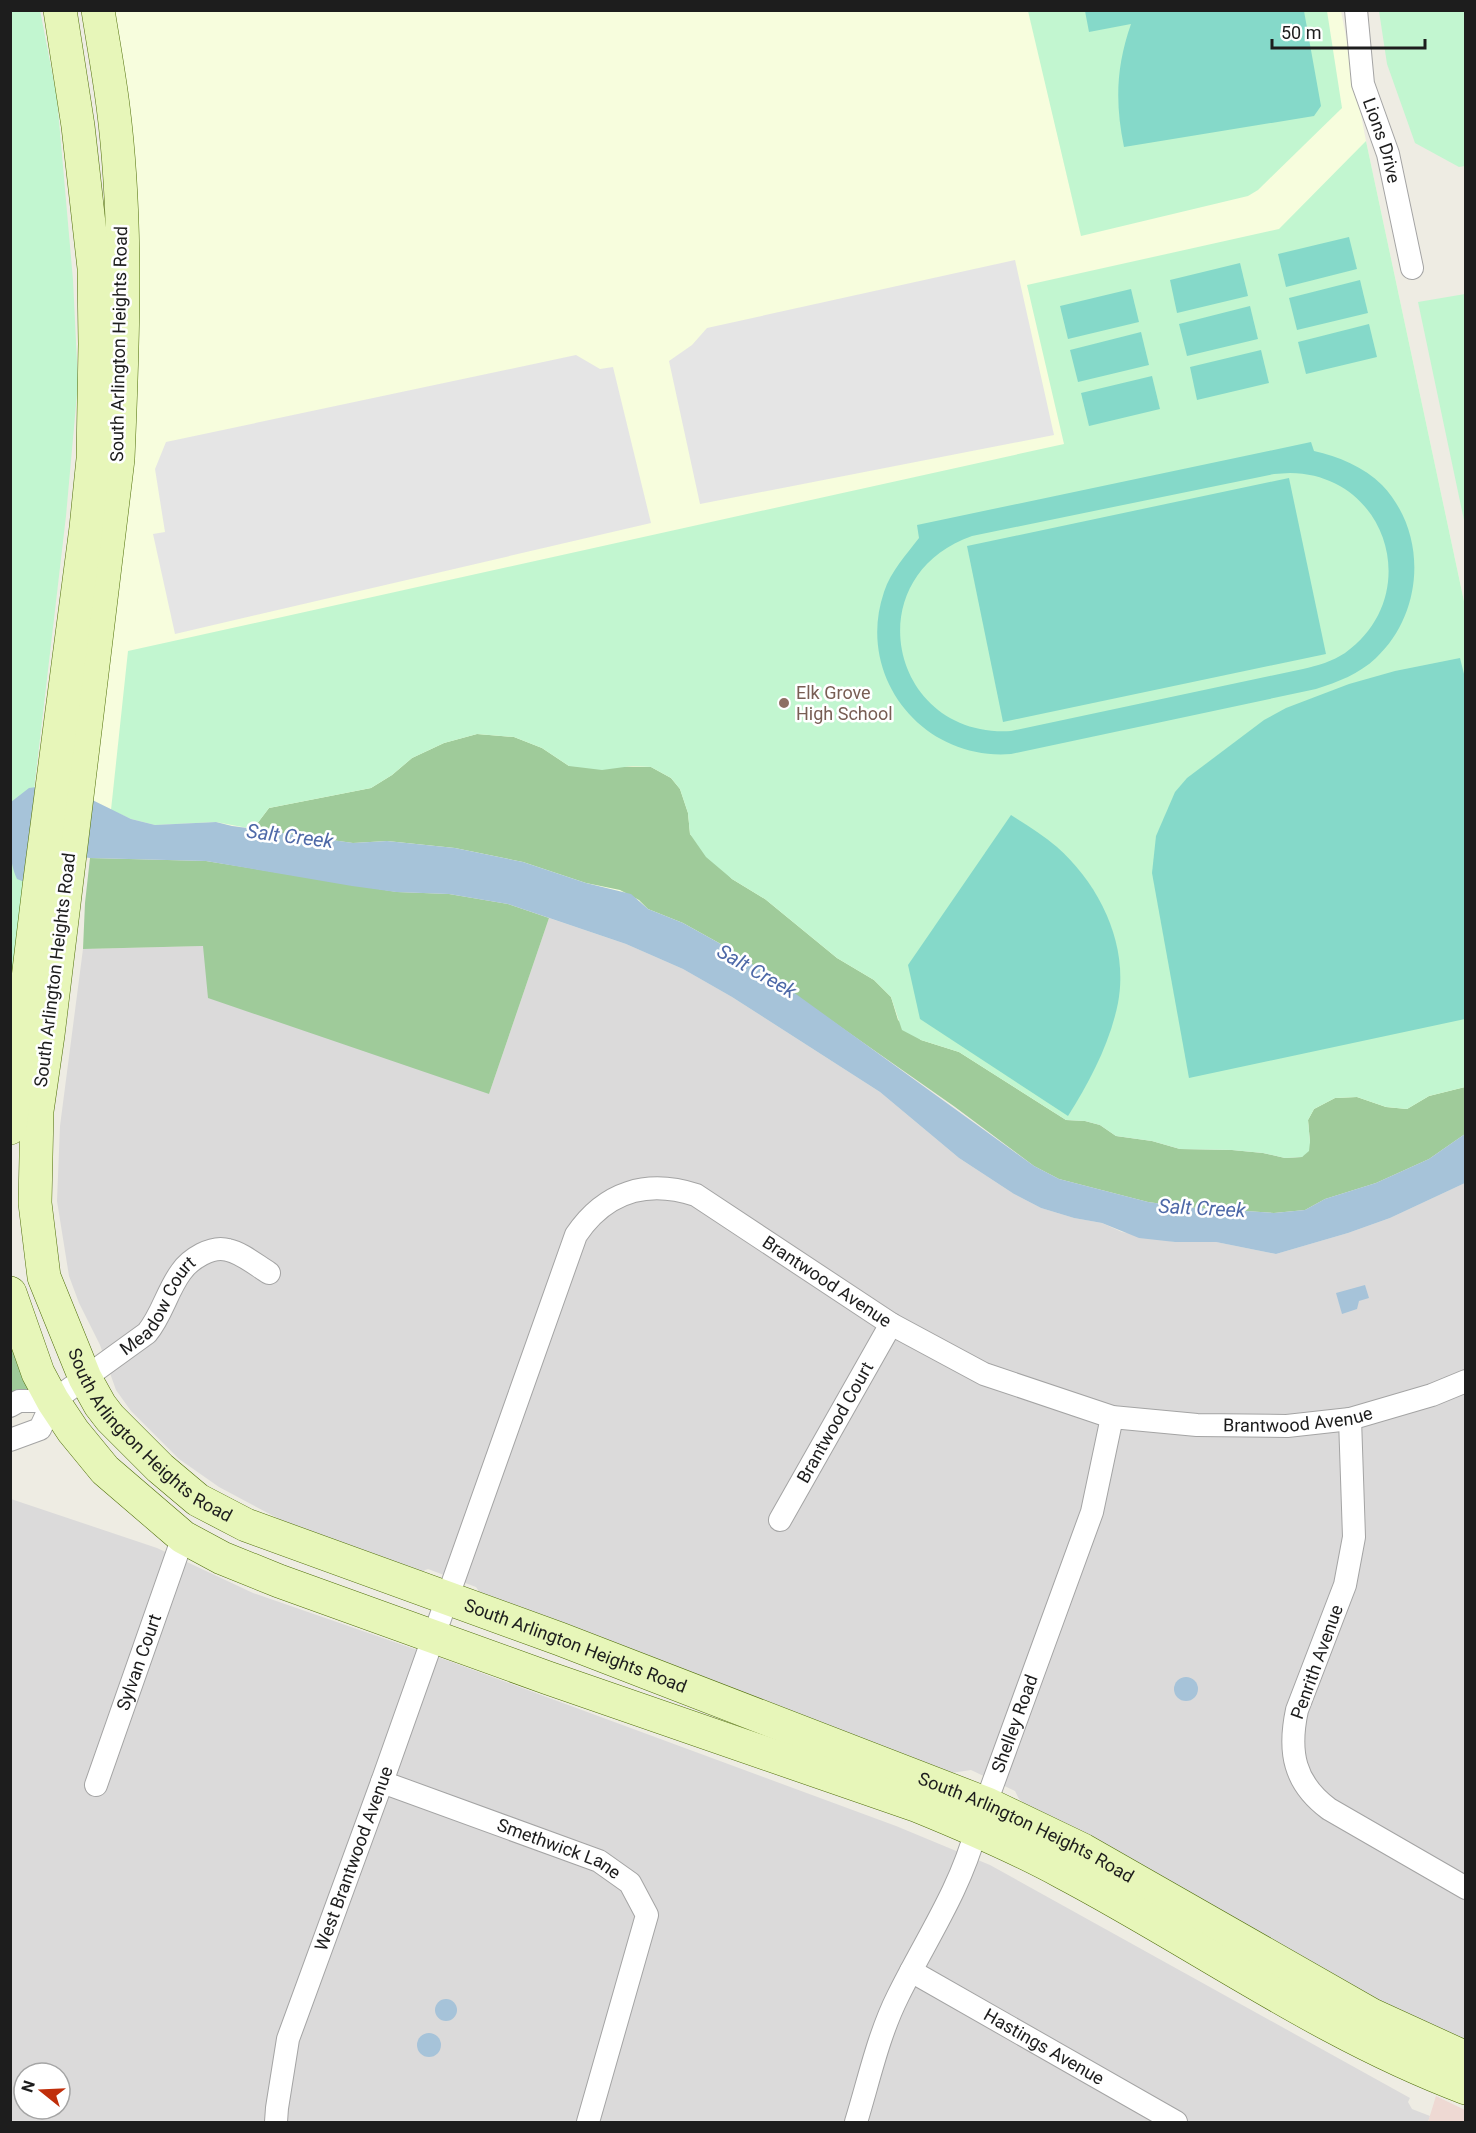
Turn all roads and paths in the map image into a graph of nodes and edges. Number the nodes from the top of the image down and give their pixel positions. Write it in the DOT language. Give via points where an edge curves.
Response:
graph roads {
  1 [pos="60,10"];
  2 [pos="98,10"];
  3 [pos="1356,10"];
  4 [pos="1412,268"];
  5 [pos="67,773"];
  6 [pos="52,889"];
  7 [pos="10,1128"];
  8 [pos="269,1273"];
  9 [pos="10,1293"];
  10 [pos="891,1324"];
  11 [pos="86,1378"];
  12 [pos="1466,1382"];
  13 [pos="53,1401"];
  14 [pos="10,1406"];
  15 [pos="1112,1417"];
  16 [pos="1350,1419"];
  17 [pos="10,1440"];
  18 [pos="780,1521"];
  19 [pos="183,1537"];
  20 [pos="446,1598"];
  21 [pos="433,1636"];
  22 [pos="382,1782"];
  23 [pos="96,1785"];
  24 [pos="981,1817"];
  25 [pos="1466,1888"];
  26 [pos="911,1971"];
  27 [pos="1466,2058"];
  28 [pos="1466,2088"];
  29 [pos="276,2122"];
  30 [pos="588,2122"];
  31 [pos="856,2122"];
  32 [pos="1176,2122"];
  1 -- 5 [label="main road, South Arlington Heights Road" via="89,209 95,345 93,459"];
  2 -- 5 [label="main road, South Arlington Heights Road" via="113,107 121,207 123,362 118,459"];
  3 -- 4 [label="street, Lions Drive" via="1363,84 1388,154"];
  5 -- 6 [label="main road, South Arlington Heights Road"];
  6 -- 7 [label="main road, South Arlington Heights Road"];
  6 -- 11 [label="main road, South Arlington Heights Road" via="35,1203 44,1277"];
  8 -- 11 [label="street, Meadow Court" via="231,1250 205,1252 181,1271 158,1320 147,1333"];
  9 -- 13 [label="main road, South Arlington Heights Road" via="38,1373"];
  10 -- 15 [label="street, Brantwood Avenue" via="984,1374"];
  10 -- 18 [label="street, Brantwood Court"];
  10 -- 20 [label="street, Brantwood Avenue" via="696,1195 650,1188 607,1203 576,1235"];
  11 -- 13 [label="street, Meadow Court"];
  11 -- 20 [label="main road, South Arlington Heights Road" via="117,1426 198,1500 246,1525"];
  12 -- 16 [label="street, Brantwood Avenue"];
  13 -- 14 [label="street" via="19,1401"];
  13 -- 17 [label="street" via="40,1429"];
  13 -- 19 [label="main road, South Arlington Heights Road" via="105,1470"];
  15 -- 16 [label="street, Brantwood Avenue" via="1197,1425 1287,1426"];
  15 -- 24 [label="street, Shelley Road" via="1092,1512"];
  16 -- 25 [label="street, Penrith Avenue" via="1354,1537 1345,1585 1297,1710 1294,1757 1304,1786 1323,1804"];
  19 -- 21 [label="main road, South Arlington Heights Road" via="279,1581"];
  19 -- 23 [label="street, Sylvan Court"];
  20 -- 21 [label="street, West Brantwood Avenue"];
  20 -- 24 [label="main road, South Arlington Heights Road" via="592,1651"];
  21 -- 22 [label="street, West Brantwood Avenue"];
  21 -- 24 [label="main road, South Arlington Heights Road" via="918,1806"];
  22 -- 29 [label="street, West Brantwood Avenue" via="288,2040"];
  22 -- 30 [label="street, Smethwick Lane" via="599,1861 630,1883 647,1915"];
  24 -- 26 [label="street, Shelley Road" via="957,1884"];
  24 -- 27 [label="main road, South Arlington Heights Road" via="1083,1850 1372,2015"];
  24 -- 28 [label="main road, South Arlington Heights Road" via="1062,1872 1288,2002 1361,2041"];
  26 -- 31 [label="street, Shelley Road" via="884,2026"];
  26 -- 32 [label="street, Hastings Avenue"];
}
